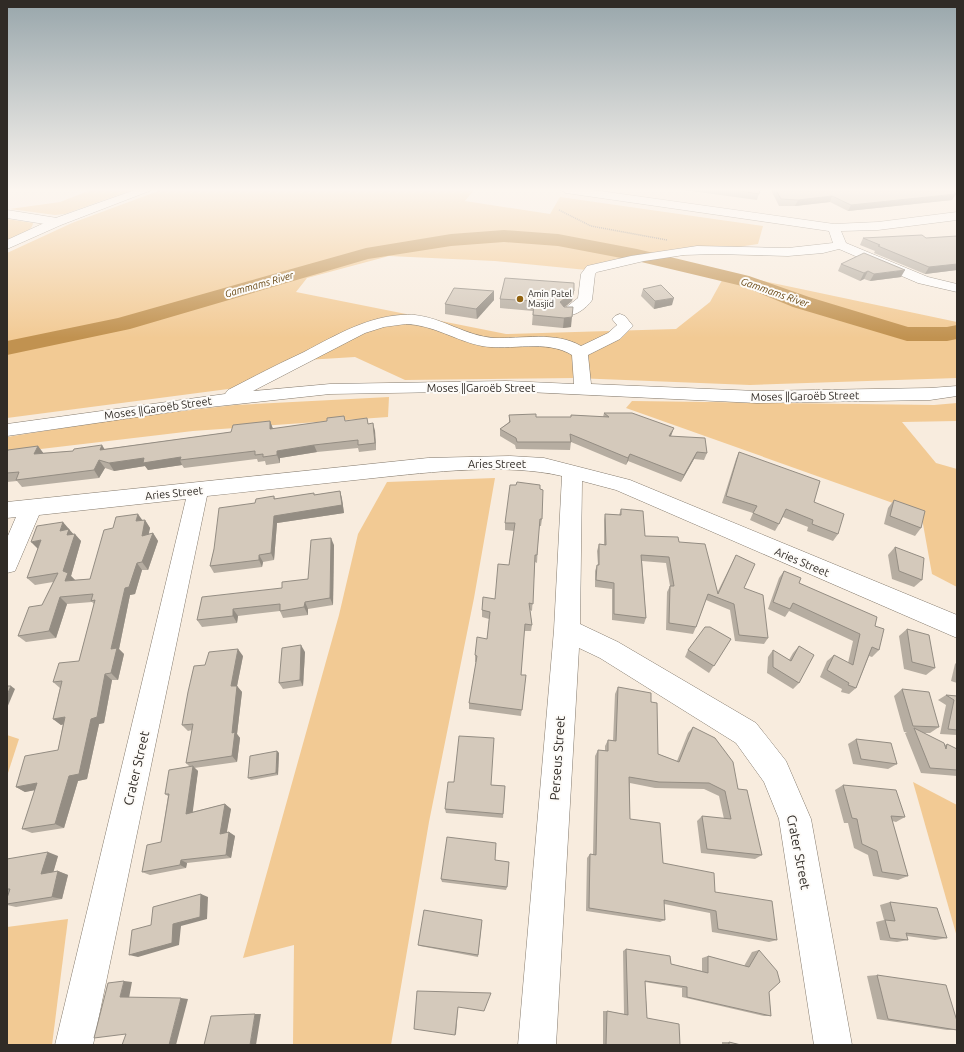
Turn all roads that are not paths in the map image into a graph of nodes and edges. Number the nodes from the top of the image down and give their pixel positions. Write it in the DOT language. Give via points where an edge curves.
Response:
graph roads {
  1 [pos="20,239"];
  2 [pos="838,239"];
  3 [pos="7,245"];
  4 [pos="840,245"];
  5 [pos="957,288"];
  6 [pos="568,312"];
  7 [pos="620,319"];
  8 [pos="580,353"];
  9 [pos="582,390"];
  10 [pos="957,391"];
  11 [pos="222,400"];
  12 [pos="7,430"];
  13 [pos="572,471"];
  14 [pos="198,490"];
  15 [pos="31,508"];
  16 [pos="7,510"];
  17 [pos="7,564"];
  18 [pos="957,627"];
  19 [pos="567,630"];
  20 [pos="74,1045"];
  21 [pos="537,1045"];
  22 [pos="833,1045"];
  1 -- 3 [label="street"];
  2 -- 4 [label="street"];
  4 -- 5 [label="street" via="923,280"];
  4 -- 6 [label="street" via="829,249 796,251 698,250 592,269 588,274 585,300"];
  7 -- 8 [label="street" via="626,326 614,336"];
  8 -- 9 [label="street"];
  8 -- 11 [label="street" via="566,345 484,342 422,321 401,320 359,330"];
  9 -- 10 [label="street, Moses ǁGaroëb Street" via="757,397 930,394"];
  9 -- 11 [label="street, Moses ǁGaroëb Street" via="506,386 330,389"];
  11 -- 12 [label="street, Moses ǁGaroëb Street"];
  13 -- 14 [label="street, Aries Street" via="510,462 428,465"];
  13 -- 18 [label="street, Aries Street" via="623,485"];
  13 -- 19 [label="street, Perseus Street"];
  14 -- 15 [label="street, Aries Street"];
  14 -- 20 [label="street, Crater Street"];
  15 -- 16 [label="street, Aries Street"];
  15 -- 17 [label="street"];
  19 -- 21 [label="street, Perseus Street"];
  19 -- 22 [label="street, Crater Street" via="609,650 746,733 775,772 794,818"];
}
